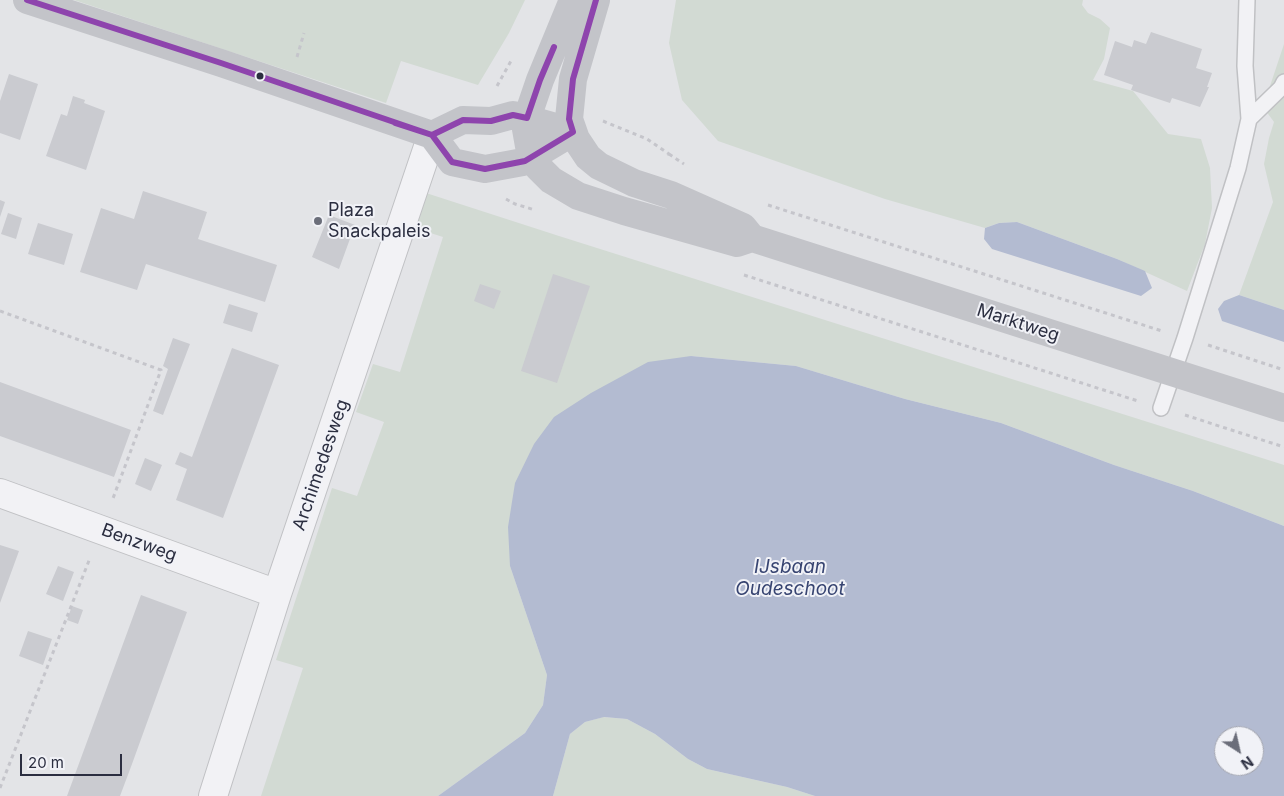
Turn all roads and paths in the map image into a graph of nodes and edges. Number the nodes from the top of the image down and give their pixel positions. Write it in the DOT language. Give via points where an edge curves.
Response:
graph roads {
  1 [pos="27,0"];
  2 [pos="573,0"];
  3 [pos="596,0"];
  4 [pos="1247,0"];
  5 [pos="1284,82"];
  6 [pos="527,118"];
  7 [pos="1249,119"];
  8 [pos="600,120"];
  9 [pos="573,132"];
  10 [pos="432,135"];
  11 [pos="669,154"];
  12 [pos="532,157"];
  13 [pos="667,162"];
  14 [pos="690,169"];
  15 [pos="763,204"];
  16 [pos="752,238"];
  17 [pos="736,272"];
  18 [pos="1184,338"];
  19 [pos="1284,370"];
  20 [pos="1173,373"];
  21 [pos="1160,408"];
  22 [pos="1284,408"];
  23 [pos="1284,447"];
  24 [pos="0,493"];
  25 [pos="278,594"];
  26 [pos="213,796"];
  1 -- 10 [label="street"];
  2 -- 6 [label="street"];
  3 -- 9 [label="street" via="573,79 569,119"];
  4 -- 7 [label="lane" via="1245,66"];
  5 -- 7 [label="lane"];
  6 -- 9 [label="street"];
  6 -- 10 [label="street" via="463,120"];
  6 -- 12 [label="street" via="527,138"];
  7 -- 18 [label="lane" via="1238,168"];
  8 -- 11 [label="path" via="647,139"];
  9 -- 12 [label="street"];
  9 -- 16 [label="street, Marktweg" via="585,152 599,166 744,227"];
  10 -- 12 [label="street" via="452,162 482,169 523,162"];
  10 -- 25 [label="street, Archimedesweg"];
  11 -- 13 [label="path"];
  11 -- 14 [label="path"];
  12 -- 16 [label="street, Marktweg" via="544,174 578,196 737,243"];
  15 -- 18 [label="path"];
  16 -- 20 [label="street, Marktweg"];
  17 -- 21 [label="path"];
  18 -- 19 [label="path"];
  18 -- 20 [label="lane"];
  20 -- 21 [label="lane"];
  20 -- 22 [label="street, Marktweg"];
  21 -- 23 [label="path"];
  24 -- 25 [label="street, Benzweg"];
  25 -- 26 [label="street, Archimedesweg"];
}
